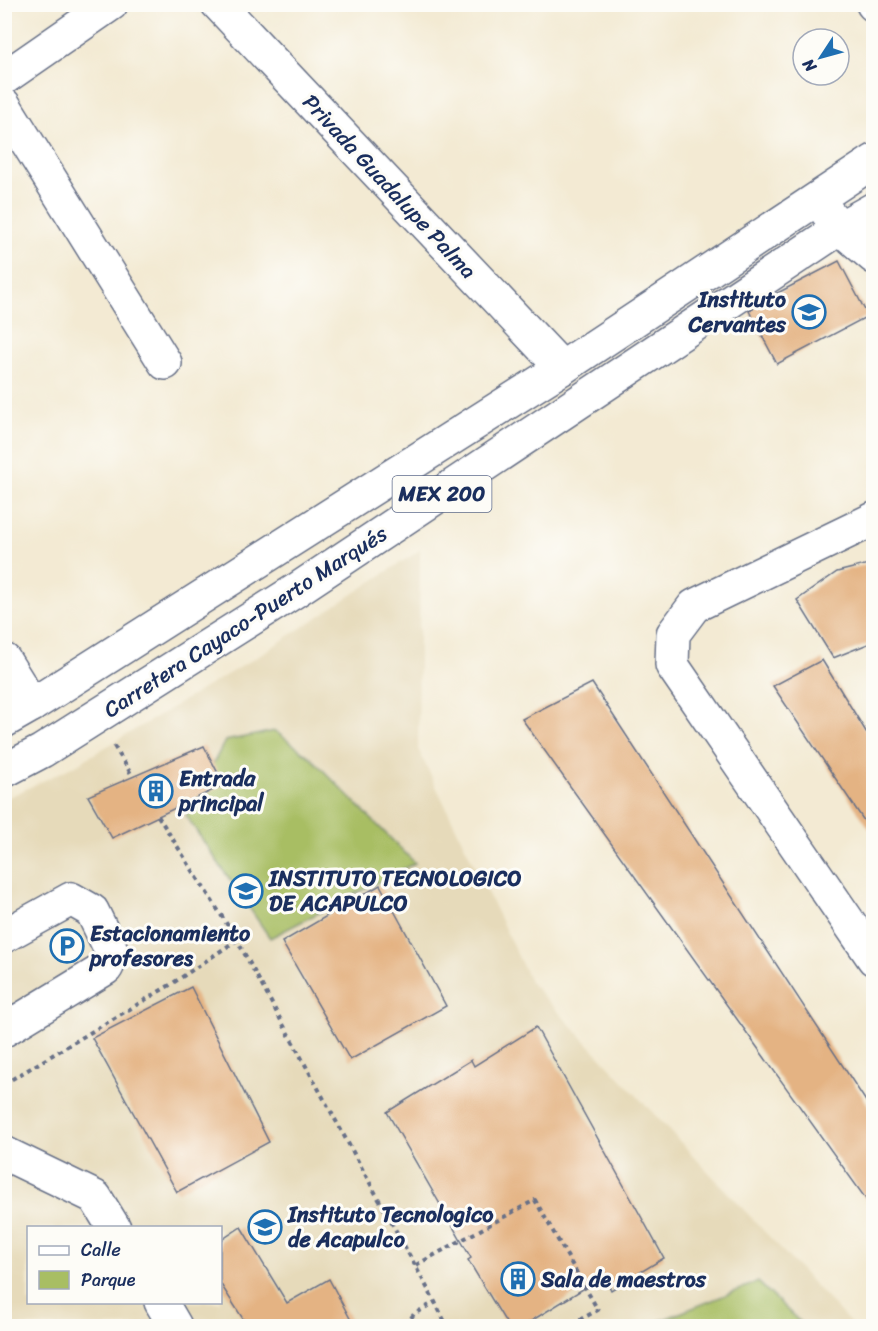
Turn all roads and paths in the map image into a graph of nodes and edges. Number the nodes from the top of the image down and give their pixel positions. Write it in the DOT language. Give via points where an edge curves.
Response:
graph roads {
  1 [pos="111,4"];
  2 [pos="218,4"];
  3 [pos="4,78"];
  4 [pos="4,105"];
  5 [pos="873,161"];
  6 [pos="828,190"];
  7 [pos="873,209"];
  8 [pos="840,228"];
  9 [pos="873,257"];
  10 [pos="165,363"];
  11 [pos="562,368"];
  12 [pos="873,519"];
  13 [pos="4,660"];
  14 [pos="18,713"];
  15 [pos="4,771"];
  16 [pos="158,816"];
  17 [pos="4,936"];
  18 [pos="237,940"];
  19 [pos="873,959"];
  20 [pos="4,1030"];
  21 [pos="4,1084"];
  22 [pos="4,1153"];
  23 [pos="113,1226"];
  24 [pos="416,1265"];
  25 [pos="435,1302"];
  26 [pos="162,1304"];
  27 [pos="175,1326"];
  28 [pos="408,1326"];
  29 [pos="447,1326"];
  30 [pos="568,1326"];
  1 -- 3 [label="main road"];
  2 -- 11 [label="main road, Privada Guadalupe Palma"];
  4 -- 10 [label="main road"];
  5 -- 6 [label="main road, Carretera Cayaco-Puerto Marqués / MEX 200"];
  6 -- 7 [label="main road"];
  6 -- 8 [label="main road"];
  6 -- 11 [label="main road, Carretera Cayaco-Puerto Marqués / MEX 200"];
  7 -- 8 [label="main road, Carretera Cayaco-Puerto Marqués / MEX 200"];
  8 -- 9 [label="main road"];
  8 -- 15 [label="main road, Carretera Cayaco-Puerto Marqués / MEX 200" via="296,591"];
  11 -- 14 [label="main road, Carretera Cayaco-Puerto Marqués / MEX 200"];
  12 -- 19 [label="main road" via="694,606 673,634 672,665"];
  13 -- 14 [label="main road"];
  16 -- 18 [label="path"];
  17 -- 20 [label="main road" via="71,899 92,911 112,954 106,968"];
  18 -- 21 [label="path" via="170,985"];
  18 -- 24 [label="path"];
  22 -- 23 [label="main road" via="95,1197"];
  24 -- 25 [label="path"];
  24 -- 30 [label="path" via="535,1200 598,1310"];
  25 -- 28 [label="path" via="414,1314"];
  25 -- 29 [label="path"];
  26 -- 27 [label="main road"];
}
